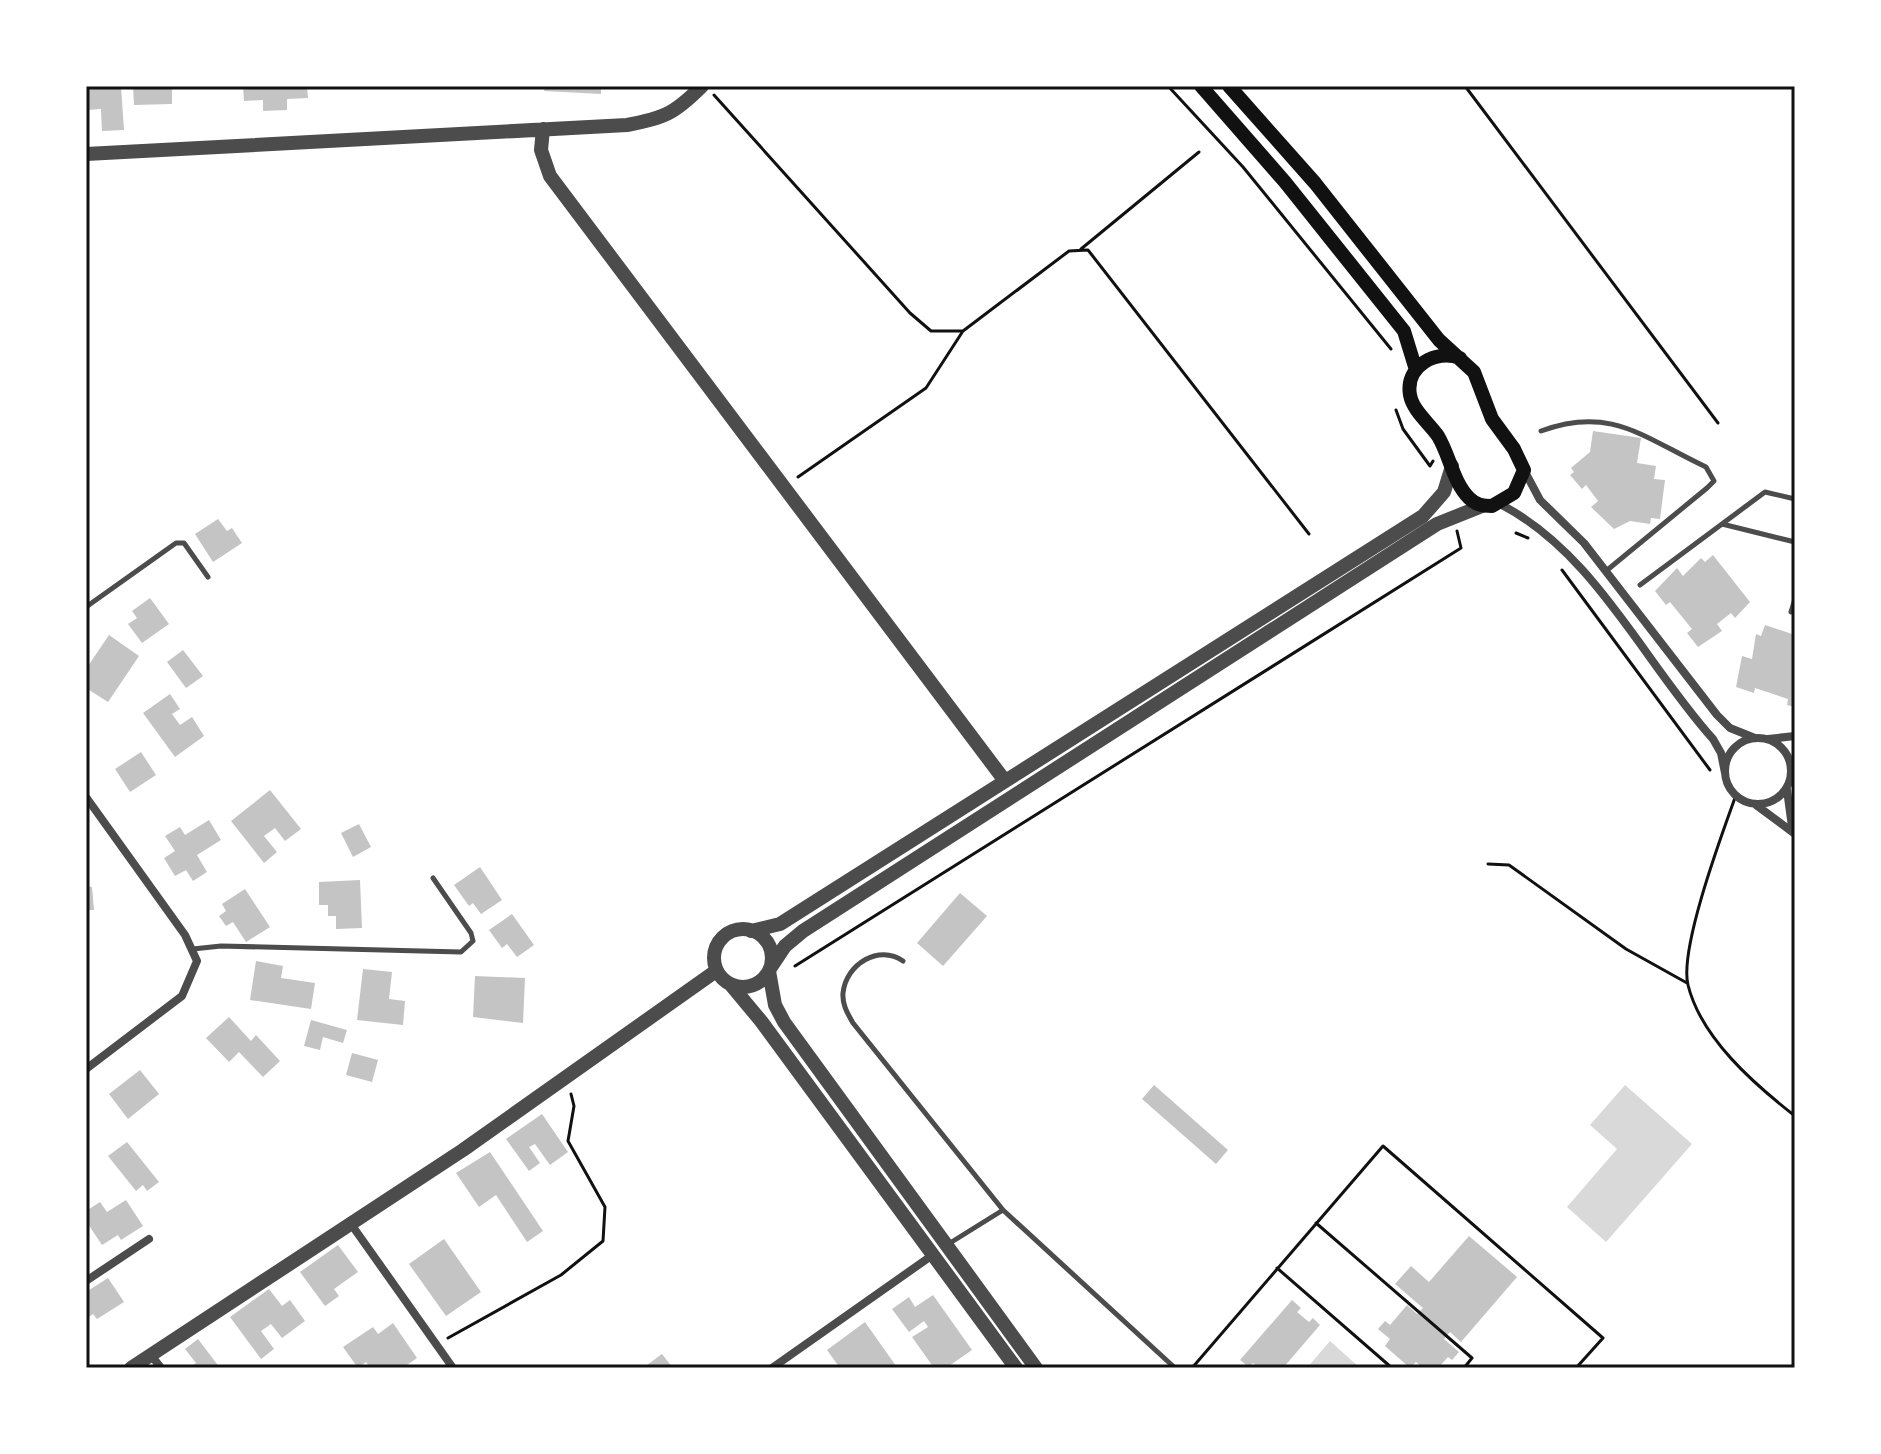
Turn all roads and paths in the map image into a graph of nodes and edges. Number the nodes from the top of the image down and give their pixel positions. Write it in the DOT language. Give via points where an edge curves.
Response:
graph roads {
  1 [pos="704,86"];
  2 [pos="1168,86"];
  3 [pos="1201,86"];
  4 [pos="1229,86"];
  5 [pos="1465,86"];
  6 [pos="543,129"];
  7 [pos="1199,152"];
  8 [pos="86,154"];
  9 [pos="1079,251"];
  10 [pos="963,331"];
  11 [pos="1460,358"];
  12 [pos="1398,359"];
  13 [pos="1416,370"];
  14 [pos="1396,405"];
  15 [pos="1718,423"];
  16 [pos="1541,431"];
  17 [pos="1452,466"];
  18 [pos="1524,470"];
  19 [pos="1435,471"];
  20 [pos="782,487"];
  21 [pos="1795,499"];
  22 [pos="1500,504"];
  23 [pos="1482,506"];
  24 [pos="1450,517"];
  25 [pos="1721,524"];
  26 [pos="1516,533"];
  27 [pos="1309,534"];
  28 [pos="1795,542"];
  29 [pos="1537,546"];
  30 [pos="1554,559"];
  31 [pos="1606,571"];
  32 [pos="208,577"];
  33 [pos="1640,585"];
  34 [pos="1795,599"];
  35 [pos="86,607"];
  36 [pos="1791,612"];
  37 [pos="1795,736"];
  38 [pos="1760,739"];
  39 [pos="1795,762"];
  40 [pos="1712,773"];
  41 [pos="1725,773"];
  42 [pos="1789,778"];
  43 [pos="1005,781"];
  44 [pos="1736,795"];
  45 [pos="86,797"];
  46 [pos="1748,802"];
  47 [pos="1794,833"];
  48 [pos="1488,864"];
  49 [pos="433,878"];
  50 [pos="751,931"];
  51 [pos="193,949"];
  52 [pos="903,961"];
  53 [pos="795,966"];
  54 [pos="770,969"];
  55 [pos="716,971"];
  56 [pos="1687,983"];
  57 [pos="731,985"];
  58 [pos="86,1069"];
  59 [pos="567,1075"];
  60 [pos="1795,1116"];
  61 [pos="1003,1210"];
  62 [pos="1316,1223"];
  63 [pos="351,1224"];
  64 [pos="149,1239"];
  65 [pos="948,1245"];
  66 [pos="933,1254"];
  67 [pos="1277,1268"];
  68 [pos="86,1281"];
  69 [pos="436,1344"];
  70 [pos="151,1355"];
  71 [pos="131,1368"];
  72 [pos="161,1368"];
  73 [pos="453,1368"];
  74 [pos="772,1368"];
  75 [pos="1016,1368"];
  76 [pos="1036,1368"];
  77 [pos="1175,1368"];
  78 [pos="1192,1368"];
  79 [pos="1392,1368"];
  80 [pos="1464,1368"];
  81 [pos="1576,1368"];
  1 -- 6 [label="street" via="661,119"];
  1 -- 10 [label="path" via="910,313 931,331"];
  2 -- 12 [label="path" via="1306,241"];
  3 -- 13 [label="main road" via="1399,324 1412,347"];
  4 -- 11 [label="main road" via="1439,340"];
  5 -- 15 [label="path"];
  6 -- 8 [label="street"];
  6 -- 20 [label="street" via="541,150 550,176"];
  7 -- 9 [label="path"];
  9 -- 10 [label="path" via="1069,251"];
  9 -- 27 [label="path" via="1088,250"];
  10 -- 20 [label="path" via="926,388"];
  11 -- 13 [label="main road" via="1435,356"];
  11 -- 18 [label="main road" via="1474,372 1492,419"];
  13 -- 17 [label="main road" via="1410,381 1412,400"];
  14 -- 19 [label="path" via="1403,429 1430,466 1433,459"];
  16 -- 31 [label="lane" via="1568,421 1607,420 1711,474 1714,481 1707,488"];
  17 -- 23 [label="main road" via="1464,492"];
  17 -- 43 [label="street" via="1444,492 1423,516"];
  18 -- 22 [label="main road" via="1518,489"];
  18 -- 31 [label="street" via="1540,500 1573,529"];
  20 -- 43 [label="street"];
  21 -- 25 [label="lane" via="1765,492"];
  22 -- 23 [label="main road"];
  22 -- 41 [label="street" via="1536,523 1580,568 1713,739"];
  23 -- 24 [label="street"];
  24 -- 53 [label="path" via="1461,548"];
  24 -- 54 [label="street" via="803,931"];
  25 -- 28 [label="lane"];
  25 -- 33 [label="lane"];
  26 -- 29 [label="path"];
  30 -- 40 [label="path"];
  31 -- 38 [label="street" via="1725,724"];
  32 -- 35 [label="lane" via="184,543 176,543"];
  34 -- 36 [label="lane"];
  37 -- 38 [label="street"];
  38 -- 41 [label="street" via="1733,749"];
  38 -- 42 [label="street" via="1783,750"];
  39 -- 42 [label="street"];
  41 -- 44 [label="street"];
  42 -- 46 [label="street" via="1770,801"];
  42 -- 47 [label="street" via="1786,806"];
  43 -- 50 [label="street" via="780,924"];
  44 -- 46 [label="street"];
  44 -- 56 [label="path" via="1698,910"];
  45 -- 51 [label="street"];
  46 -- 47 [label="street"];
  48 -- 56 [label="path" via="1509,865 1626,949"];
  49 -- 51 [label="lane" via="471,933 473,941 461,952"];
  50 -- 54 [label="street" via="769,945"];
  50 -- 55 [label="street" via="737,930 721,939 714,952"];
  51 -- 58 [label="street" via="197,961 182,996"];
  52 -- 61 [label="lane" via="894,955 868,956 847,980 845,1007"];
  54 -- 57 [label="street" via="750,987"];
  54 -- 65 [label="street" via="775,1005 784,1022"];
  55 -- 57 [label="street"];
  55 -- 59 [label="street"];
  56 -- 60 [label="path" via="1697,1010 1747,1078"];
  57 -- 66 [label="street"];
  59 -- 63 [label="street"];
  59 -- 69 [label="path" via="574,1106 568,1141 605,1207 603,1241 561,1275"];
  61 -- 65 [label="lane"];
  61 -- 77 [label="lane"];
  62 -- 67 [label="path"];
  62 -- 80 [label="path" via="1472,1358"];
  62 -- 81 [label="path" via="1383,1146 1603,1338"];
  63 -- 69 [label="street"];
  63 -- 70 [label="street"];
  64 -- 68 [label="street"];
  65 -- 66 [label="street"];
  65 -- 76 [label="street"];
  66 -- 74 [label="street"];
  66 -- 75 [label="street"];
  67 -- 78 [label="path"];
  67 -- 79 [label="path"];
  69 -- 73 [label="street"];
  70 -- 71 [label="street"];
  70 -- 72 [label="street"];
}
